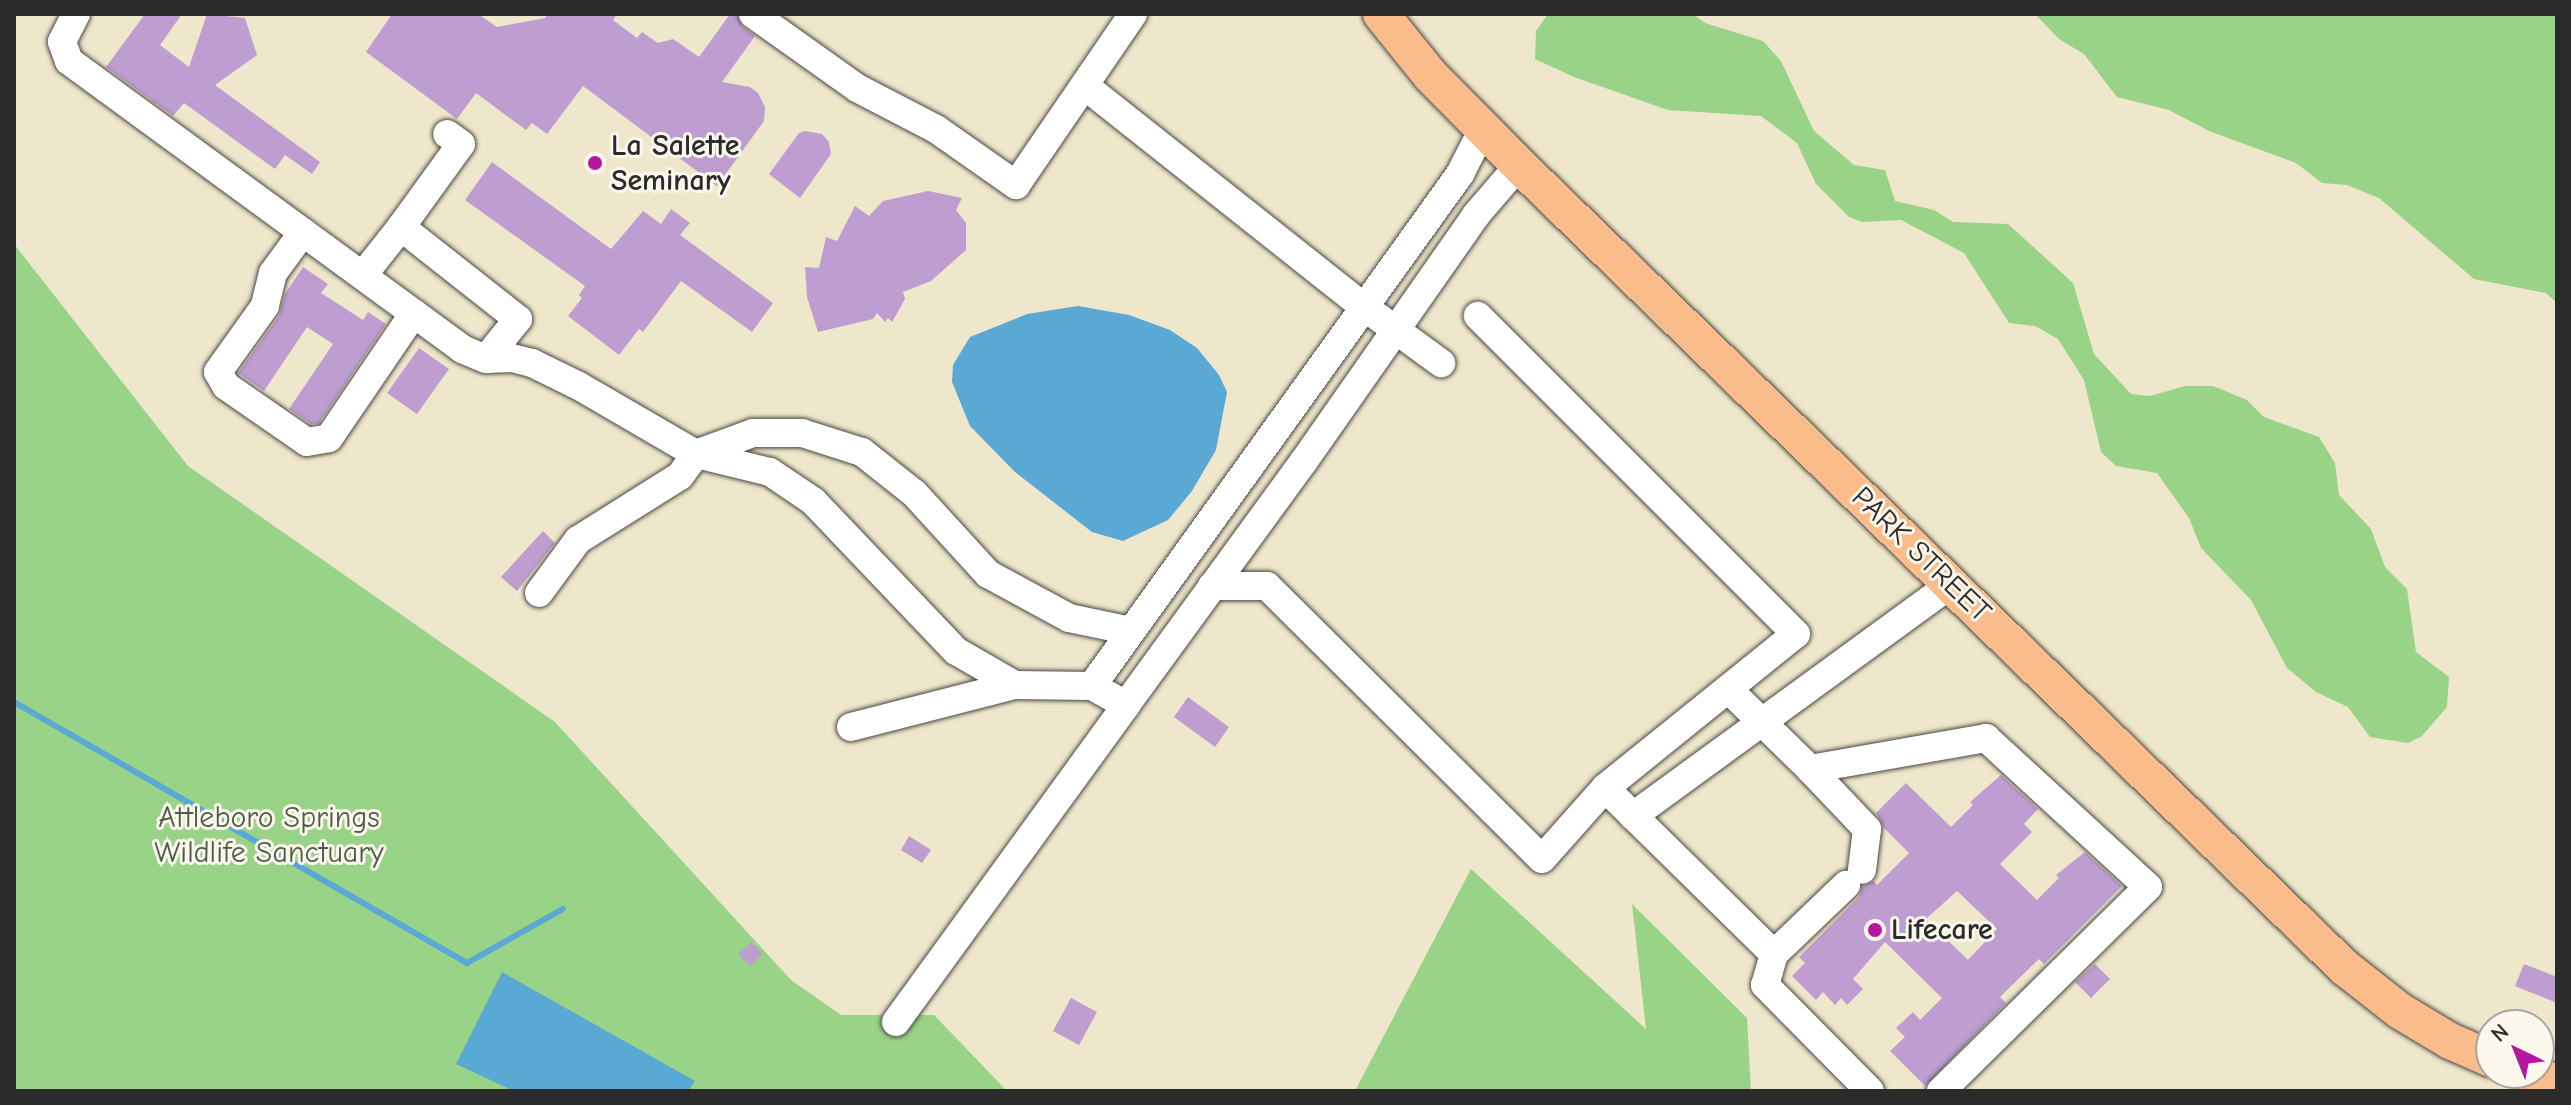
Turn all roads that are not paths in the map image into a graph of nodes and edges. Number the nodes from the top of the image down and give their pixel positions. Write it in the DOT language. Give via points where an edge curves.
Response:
graph roads {
  1 [pos="76,14"];
  2 [pos="753,14"];
  3 [pos="1133,14"];
  4 [pos="1381,14"];
  5 [pos="1085,86"];
  6 [pos="1483,129"];
  7 [pos="447,134"];
  8 [pos="1519,165"];
  9 [pos="401,227"];
  10 [pos="303,232"];
  11 [pos="363,275"];
  12 [pos="1363,306"];
  13 [pos="414,313"];
  14 [pos="1478,316"];
  15 [pos="1395,329"];
  16 [pos="486,359"];
  17 [pos="1441,363"];
  18 [pos="696,454"];
  19 [pos="1951,584"];
  20 [pos="1212,586"];
  21 [pos="539,593"];
  22 [pos="1126,638"];
  23 [pos="1153,667"];
  24 [pos="1015,685"];
  25 [pos="1092,686"];
  26 [pos="1728,689"];
  27 [pos="1126,705"];
  28 [pos="1762,721"];
  29 [pos="851,727"];
  30 [pos="1810,769"];
  31 [pos="1605,788"];
  32 [pos="1633,816"];
  33 [pos="1774,954"];
  34 [pos="896,1022"];
  35 [pos="2475,1052"];
  36 [pos="1870,1091"];
  37 [pos="1941,1091"];
  1 -- 10 [label="lane" via="62,42 69,61"];
  2 -- 5 [label="lane" via="857,88 936,129 1016,185"];
  3 -- 5 [label="lane"];
  4 -- 6 [label="main road, PARK STREET"];
  5 -- 12 [label="lane"];
  6 -- 8 [label="main road, PARK STREET"];
  6 -- 12 [label="lane" via="1460,174"];
  7 -- 9 [label="lane" via="461,144"];
  8 -- 15 [label="lane" via="1476,215"];
  8 -- 19 [label="main road, PARK STREET"];
  9 -- 11 [label="lane"];
  9 -- 16 [label="lane" via="518,319"];
  10 -- 11 [label="lane"];
  10 -- 13 [label="lane" via="273,273 265,306 218,372 226,386 307,442 329,438"];
  11 -- 13 [label="lane"];
  12 -- 15 [label="lane"];
  12 -- 22 [label="lane"];
  13 -- 16 [label="lane" via="462,349"];
  14 -- 26 [label="lane" via="1796,634"];
  15 -- 17 [label="lane"];
  15 -- 20 [label="lane"];
  16 -- 18 [label="lane" via="532,363"];
  18 -- 21 [label="lane" via="680,476 578,540"];
  18 -- 22 [label="lane" via="753,433 802,433 862,452 914,493 988,574 1069,618"];
  18 -- 24 [label="lane" via="770,472 813,501 956,651"];
  19 -- 28 [label="lane"];
  19 -- 35 [label="main road, PARK STREET" via="2344,967 2400,1011"];
  20 -- 23 [label="lane"];
  20 -- 31 [label="lane" via="1267,586 1542,859"];
  22 -- 23 [label="lane"];
  22 -- 25 [label="lane"];
  23 -- 27 [label="lane"];
  24 -- 25 [label="lane"];
  24 -- 29 [label="lane"];
  25 -- 27 [label="lane"];
  26 -- 28 [label="lane"];
  26 -- 31 [label="lane"];
  27 -- 34 [label="lane"];
  28 -- 30 [label="lane"];
  28 -- 32 [label="lane"];
  30 -- 33 [label="lane" via="1867,829 1854,877"];
  30 -- 37 [label="lane" via="1986,738 2148,887"];
  31 -- 32 [label="lane"];
  32 -- 33 [label="lane"];
  33 -- 36 [label="lane" via="1765,985"];
}
